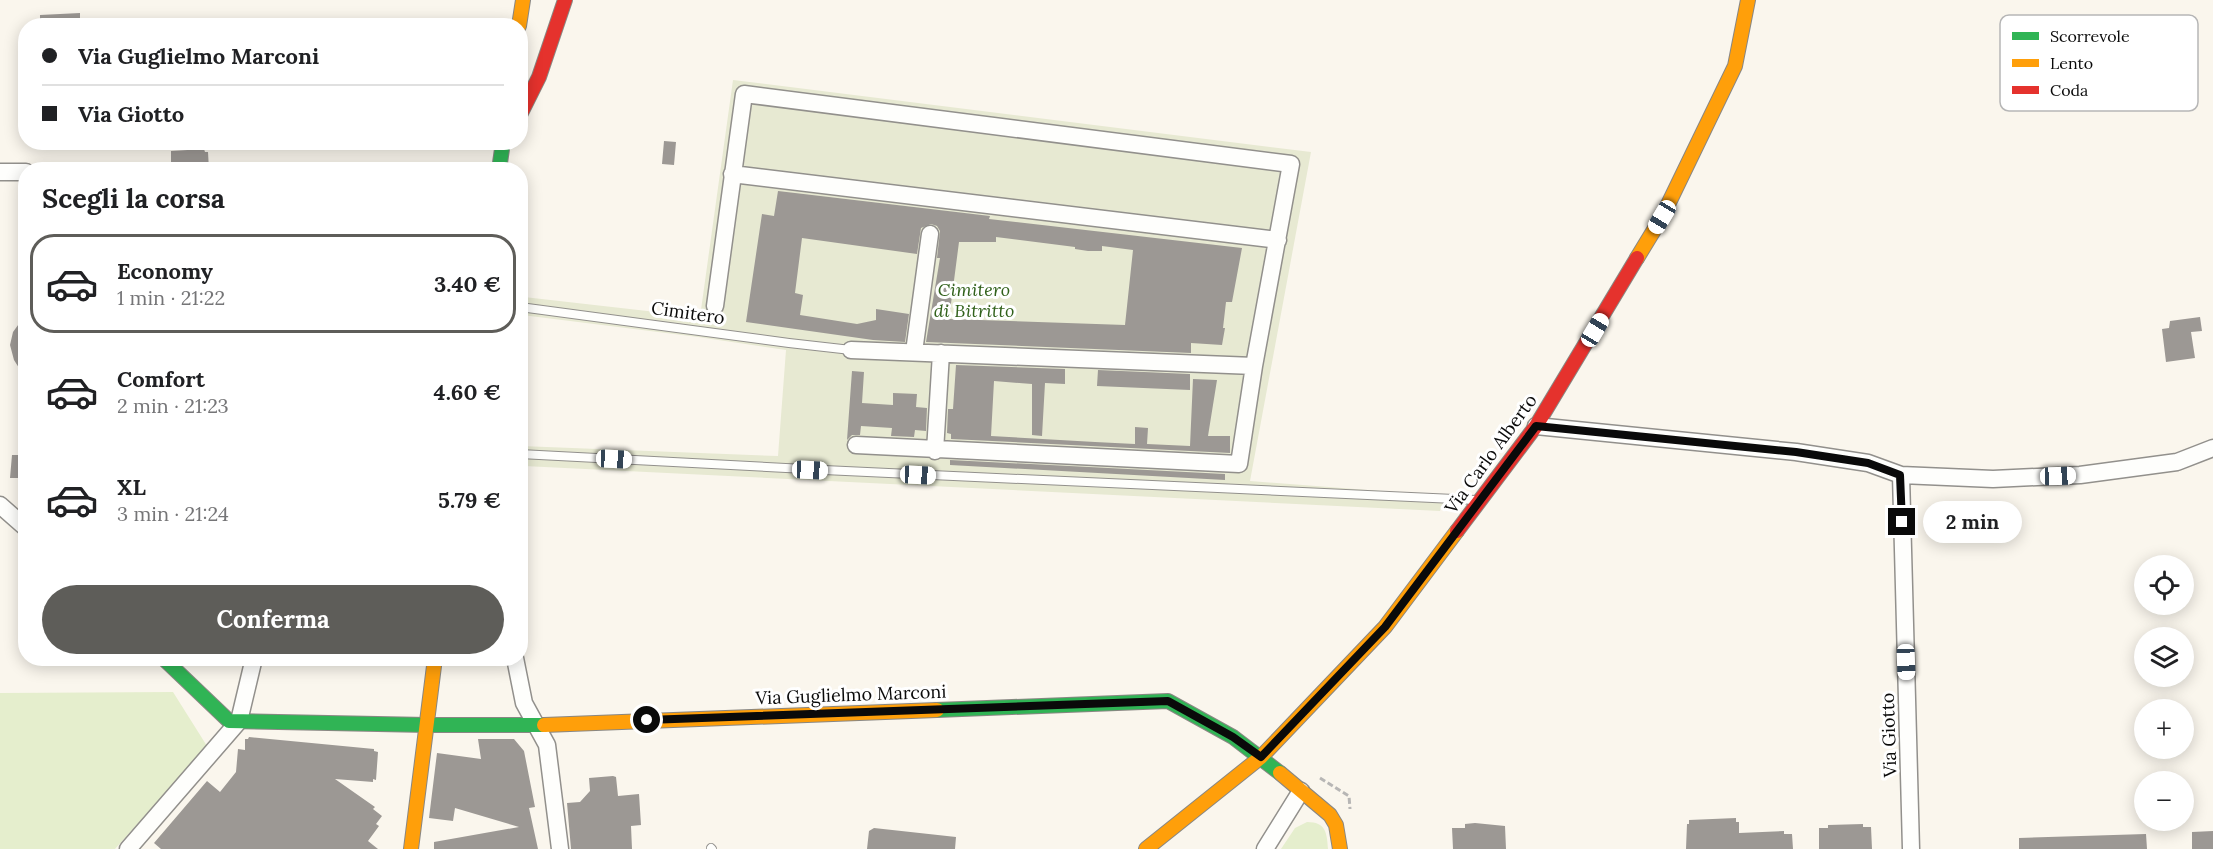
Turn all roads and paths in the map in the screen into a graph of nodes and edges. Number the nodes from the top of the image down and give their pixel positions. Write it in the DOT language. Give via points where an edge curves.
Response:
graph roads {
  1 [pos="523,0"];
  2 [pos="565,0"];
  3 [pos="1748,0"];
  4 [pos="520,18"];
  5 [pos="528,99"];
  6 [pos="0,172"];
  7 [pos="18,172"];
  8 [pos="732,174"];
  9 [pos="930,234"];
  10 [pos="1278,240"];
  11 [pos="715,306"];
  12 [pos="528,308"];
  13 [pos="851,350"];
  14 [pos="914,352"];
  15 [pos="941,353"];
  16 [pos="1254,366"];
  17 [pos="1536,426"];
  18 [pos="856,445"];
  19 [pos="2213,448"];
  20 [pos="935,451"];
  21 [pos="528,454"];
  22 [pos="1900,475"];
  23 [pos="1479,500"];
  24 [pos="0,505"];
  25 [pos="18,521"];
  26 [pos="171,666"];
  27 [pos="252,666"];
  28 [pos="434,666"];
  29 [pos="517,666"];
  30 [pos="239,721"];
  31 [pos="426,725"];
  32 [pos="537,725"];
  33 [pos="1261,757"];
  34 [pos="1301,790"];
  35 [pos="128,849"];
  36 [pos="411,849"];
  37 [pos="560,849"];
  38 [pos="1146,849"];
  39 [pos="1265,849"];
  40 [pos="1340,849"];
  41 [pos="1911,849"];
  1 -- 4 [label="street"];
  2 -- 5 [label="street"];
  3 -- 17 [label="street, Via Carlo Alberto" via="1735,66 1662,217"];
  6 -- 7 [label="street"];
  8 -- 10 [label="street"];
  8 -- 10 [label="street" via="744,94 1291,164"];
  8 -- 11 [label="street"];
  9 -- 14 [label="street"];
  10 -- 16 [label="street"];
  12 -- 13 [label="lane, Cimitero"];
  13 -- 14 [label="street"];
  14 -- 15 [label="street"];
  15 -- 16 [label="street"];
  15 -- 20 [label="street"];
  16 -- 20 [label="street" via="1239,464"];
  17 -- 22 [label="street" via="1796,452 1868,463"];
  17 -- 23 [label="street, Via Carlo Alberto"];
  18 -- 20 [label="street"];
  19 -- 22 [label="street" via="2177,462 2080,476 1993,479"];
  21 -- 23 [label="lane"];
  22 -- 41 [label="street, Via Giotto"];
  23 -- 33 [label="street, Via Carlo Alberto" via="1385,627"];
  24 -- 25 [label="street"];
  26 -- 30 [label="street" via="229,721"];
  27 -- 30 [label="street"];
  28 -- 31 [label="street"];
  29 -- 32 [label="street" via="524,703"];
  30 -- 31 [label="street, Via Guglielmo Marconi"];
  30 -- 35 [label="street"];
  31 -- 32 [label="street, Via Guglielmo Marconi"];
  31 -- 36 [label="street"];
  32 -- 33 [label="street, Via Guglielmo Marconi" via="1168,701"];
  32 -- 37 [label="street" via="547,745"];
  33 -- 34 [label="street, Via Guglielmo Marconi"];
  33 -- 38 [label="street, Via Carlo Alberto"];
  34 -- 39 [label="street"];
  34 -- 40 [label="street, Via Guglielmo Marconi" via="1330,815"];
}
